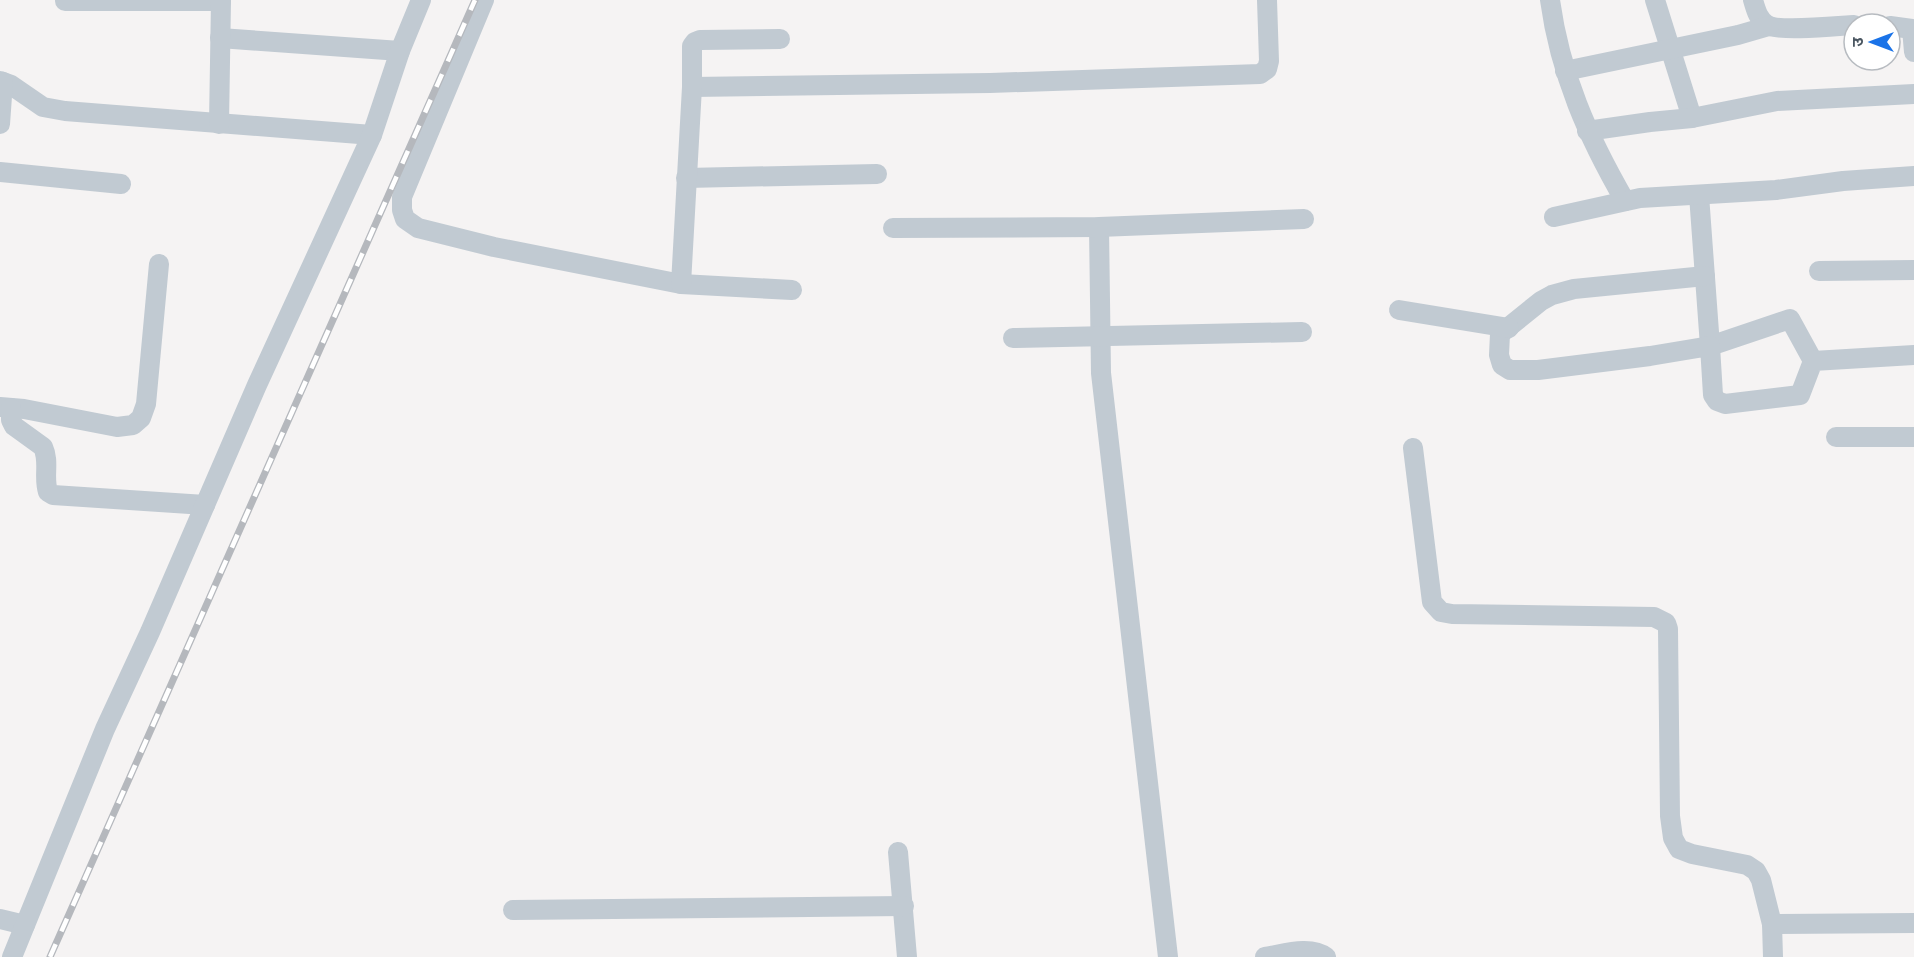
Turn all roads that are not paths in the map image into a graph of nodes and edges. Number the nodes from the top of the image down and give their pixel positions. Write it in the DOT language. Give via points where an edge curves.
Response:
graph roads {
  1 [pos="221,0"];
  2 [pos="421,0"];
  3 [pos="484,0"];
  4 [pos="1267,0"];
  5 [pos="1550,0"];
  6 [pos="1655,0"];
  7 [pos="1753,0"];
  8 [pos="65,1"];
  9 [pos="1768,26"];
  10 [pos="1842,26"];
  11 [pos="1902,28"];
  12 [pos="220,38"];
  13 [pos="780,39"];
  14 [pos="1670,48"];
  15 [pos="400,51"];
  16 [pos="1914,52"];
  17 [pos="1565,71"];
  18 [pos="1,82"];
  19 [pos="692,87"];
  20 [pos="1914,94"];
  21 [pos="1692,118"];
  22 [pos="0,124"];
  23 [pos="219,124"];
  24 [pos="1587,131"];
  25 [pos="372,135"];
  26 [pos="0,172"];
  27 [pos="877,174"];
  28 [pos="1914,176"];
  29 [pos="686,178"];
  30 [pos="121,184"];
  31 [pos="1699,195"];
  32 [pos="1625,201"];
  33 [pos="1554,217"];
  34 [pos="1304,219"];
  35 [pos="1099,227"];
  36 [pos="893,228"];
  37 [pos="159,264"];
  38 [pos="1914,270"];
  39 [pos="1819,271"];
  40 [pos="1705,276"];
  41 [pos="681,284"];
  42 [pos="792,290"];
  43 [pos="1399,310"];
  44 [pos="1509,328"];
  45 [pos="1302,332"];
  46 [pos="1101,335"];
  47 [pos="1013,338"];
  48 [pos="1710,346"];
  49 [pos="1914,355"];
  50 [pos="1813,361"];
  51 [pos="5,408"];
  52 [pos="1836,437"];
  53 [pos="1914,437"];
  54 [pos="1413,448"];
  55 [pos="205,505"];
  56 [pos="898,852"];
  57 [pos="904,906"];
  58 [pos="513,910"];
  59 [pos="0,919"];
  60 [pos="1914,923"];
  61 [pos="1772,924"];
  62 [pos="25,925"];
  63 [pos="12,957"];
  64 [pos="907,957"];
  65 [pos="1167,957"];
  66 [pos="1266,957"];
  67 [pos="1326,957"];
  68 [pos="1773,957"];
  1 -- 8 [label="street"];
  1 -- 12 [label="street"];
  2 -- 15 [label="street"];
  3 -- 41 [label="street" via="402,197 405,219 418,228 483,244"];
  4 -- 19 [label="street" via="1269,62 1260,74"];
  5 -- 17 [label="street"];
  6 -- 14 [label="street"];
  7 -- 9 [label="street" via="1757,14"];
  9 -- 10 [label="street"];
  9 -- 14 [label="street"];
  11 -- 16 [label="street" via="1912,29"];
  12 -- 15 [label="street"];
  12 -- 23 [label="street"];
  13 -- 19 [label="street" via="695,42"];
  14 -- 17 [label="street"];
  14 -- 21 [label="street"];
  15 -- 25 [label="street"];
  17 -- 24 [label="street"];
  18 -- 22 [label="street"];
  18 -- 23 [label="street" via="43,107"];
  19 -- 29 [label="street"];
  20 -- 21 [label="street" via="1777,101"];
  21 -- 24 [label="street"];
  23 -- 25 [label="street"];
  24 -- 32 [label="street"];
  25 -- 55 [label="street"];
  26 -- 30 [label="street"];
  27 -- 29 [label="street"];
  28 -- 31 [label="street"];
  29 -- 41 [label="street"];
  31 -- 32 [label="street"];
  31 -- 40 [label="street"];
  32 -- 33 [label="street"];
  34 -- 35 [label="street"];
  35 -- 36 [label="street"];
  35 -- 46 [label="street"];
  37 -- 51 [label="street" via="146,404 133,426 117,427"];
  38 -- 39 [label="street"];
  40 -- 44 [label="street" via="1574,289 1541,301"];
  40 -- 48 [label="street"];
  41 -- 42 [label="street"];
  43 -- 44 [label="street"];
  44 -- 48 [label="street" via="1500,334 1499,355 1502,365 1510,370 1538,370"];
  45 -- 46 [label="street"];
  46 -- 47 [label="street"];
  46 -- 65 [label="street" via="1101,373"];
  48 -- 50 [label="street" via="1790,319"];
  48 -- 50 [label="street" via="1713,395 1725,404 1800,395"];
  49 -- 50 [label="street"];
  51 -- 55 [label="street" via="14,426 43,447 46,486 53,495"];
  52 -- 53 [label="street"];
  54 -- 61 [label="street" via="1432,602 1441,612 1653,617 1666,623 1673,838 1679,849 1746,865 1756,871"];
  55 -- 62 [label="street" via="105,729"];
  56 -- 57 [label="street"];
  57 -- 58 [label="street"];
  57 -- 64 [label="street"];
  59 -- 62 [label="street"];
  60 -- 61 [label="street"];
  61 -- 68 [label="street"];
  62 -- 63 [label="street"];
  66 -- 67 [label="street" via="1317,951"];
}
